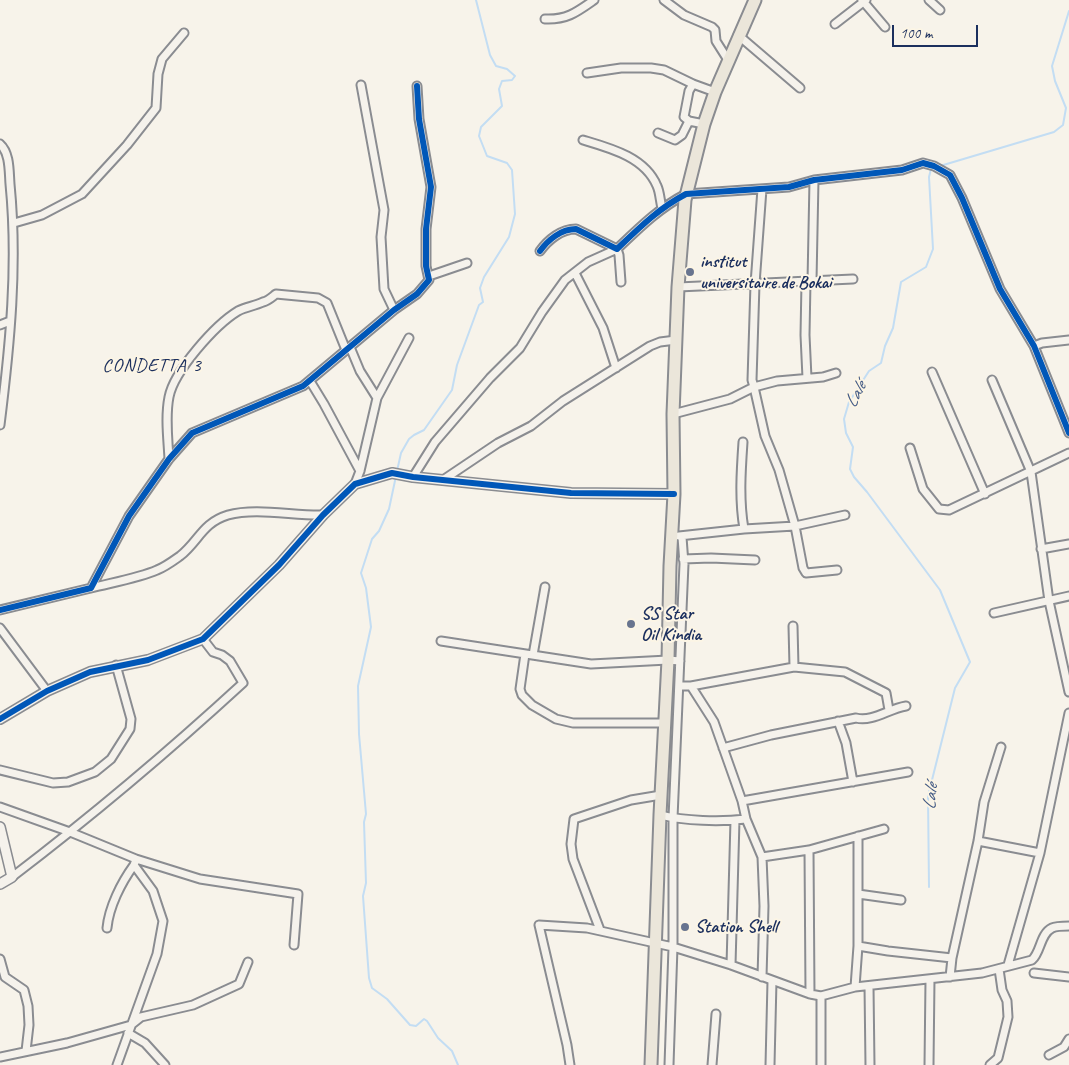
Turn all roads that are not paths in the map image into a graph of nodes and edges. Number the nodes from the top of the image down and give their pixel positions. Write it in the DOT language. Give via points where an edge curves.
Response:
graph roads {
  1 [pos="594,0"];
  2 [pos="664,0"];
  3 [pos="755,0"];
  4 [pos="929,0"];
  5 [pos="864,1"];
  6 [pos="940,10"];
  7 [pos="545,19"];
  8 [pos="835,24"];
  9 [pos="885,27"];
  10 [pos="184,33"];
  11 [pos="738,36"];
  12 [pos="728,60"];
  13 [pos="587,73"];
  14 [pos="694,84"];
  15 [pos="361,85"];
  16 [pos="417,86"];
  17 [pos="800,88"];
  18 [pos="715,92"];
  19 [pos="689,121"];
  20 [pos="704,124"];
  21 [pos="658,133"];
  22 [pos="582,140"];
  23 [pos="0,144"];
  24 [pos="814,180"];
  25 [pos="762,189"];
  26 [pos="686,194"];
  27 [pos="662,208"];
  28 [pos="14,223"];
  29 [pos="617,249"];
  30 [pos="540,251"];
  31 [pos="466,263"];
  32 [pos="575,273"];
  33 [pos="429,276"];
  34 [pos="853,279"];
  35 [pos="809,281"];
  36 [pos="620,282"];
  37 [pos="755,284"];
  38 [pos="678,287"];
  39 [pos="394,310"];
  40 [pos="10,321"];
  41 [pos="0,325"];
  42 [pos="409,338"];
  43 [pos="676,340"];
  44 [pos="1069,340"];
  45 [pos="1034,346"];
  46 [pos="348,348"];
  47 [pos="616,368"];
  48 [pos="932,372"];
  49 [pos="836,374"];
  50 [pos="807,378"];
  51 [pos="992,380"];
  52 [pos="310,381"];
  53 [pos="754,387"];
  54 [pos="377,398"];
  55 [pos="674,414"];
  56 [pos="0,426"];
  57 [pos="1069,433"];
  58 [pos="743,442"];
  59 [pos="910,448"];
  60 [pos="1069,453"];
  61 [pos="169,459"];
  62 [pos="360,471"];
  63 [pos="1031,472"];
  64 [pos="413,477"];
  65 [pos="443,480"];
  66 [pos="355,484"];
  67 [pos="674,494"];
  68 [pos="986,494"];
  69 [pos="323,515"];
  70 [pos="845,515"];
  71 [pos="795,526"];
  72 [pos="744,529"];
  73 [pos="676,536"];
  74 [pos="1069,544"];
  75 [pos="1042,549"];
  76 [pos="756,560"];
  77 [pos="684,562"];
  78 [pos="670,566"];
  79 [pos="837,570"];
  80 [pos="545,587"];
  81 [pos="90,588"];
  82 [pos="1069,596"];
  83 [pos="1048,601"];
  84 [pos="0,610"];
  85 [pos="994,613"];
  86 [pos="793,626"];
  87 [pos="0,628"];
  88 [pos="203,638"];
  89 [pos="441,641"];
  90 [pos="525,654"];
  91 [pos="534,655"];
  92 [pos="674,661"];
  93 [pos="116,665"];
  94 [pos="794,668"];
  95 [pos="679,686"];
  96 [pos="690,686"];
  97 [pos="48,691"];
  98 [pos="1069,692"];
  99 [pos="906,706"];
  100 [pos="889,710"];
  101 [pos="1069,713"];
  102 [pos="0,719"];
  103 [pos="838,721"];
  104 [pos="665,723"];
  105 [pos="1001,747"];
  106 [pos="724,748"];
  107 [pos="0,770"];
  108 [pos="908,772"];
  109 [pos="853,782"];
  110 [pos="661,794"];
  111 [pos="742,801"];
  112 [pos="0,808"];
  113 [pos="660,815"];
  114 [pos="674,818"];
  115 [pos="746,819"];
  116 [pos="735,820"];
  117 [pos="0,827"];
  118 [pos="884,829"];
  119 [pos="70,832"];
  120 [pos="858,836"];
  121 [pos="978,841"];
  122 [pos="809,850"];
  123 [pos="1040,853"];
  124 [pos="762,857"];
  125 [pos="135,862"];
  126 [pos="12,877"];
  127 [pos="0,884"];
  128 [pos="858,894"];
  129 [pos="901,900"];
  130 [pos="1069,926"];
  131 [pos="107,928"];
  132 [pos="600,930"];
  133 [pos="655,942"];
  134 [pos="294,944"];
  135 [pos="858,946"];
  136 [pos="673,947"];
  137 [pos="952,958"];
  138 [pos="0,959"];
  139 [pos="248,962"];
  140 [pos="731,965"];
  141 [pos="1008,966"];
  142 [pos="999,969"];
  143 [pos="1034,973"];
  144 [pos="762,977"];
  145 [pos="950,977"];
  146 [pos="1069,977"];
  147 [pos="930,980"];
  148 [pos="772,981"];
  149 [pos="869,986"];
  150 [pos="855,987"];
  151 [pos="810,994"];
  152 [pos="821,996"];
  153 [pos="716,1014"];
  154 [pos="131,1025"];
  155 [pos="128,1033"];
  156 [pos="1069,1039"];
  157 [pos="26,1052"];
  158 [pos="1049,1055"];
  159 [pos="0,1057"];
  160 [pos="117,1065"];
  161 [pos="165,1065"];
  162 [pos="570,1065"];
  163 [pos="651,1065"];
  164 [pos="669,1065"];
  165 [pos="712,1065"];
  166 [pos="770,1065"];
  167 [pos="822,1065"];
  168 [pos="870,1065"];
  169 [pos="929,1065"];
  170 [pos="990,1065"];
  1 -- 7 [label="street" via="575,14 557,20"];
  2 -- 12 [label="street" via="684,15 712,27 716,41"];
  3 -- 11 [label="highway"];
  4 -- 6 [label="street"];
  5 -- 8 [label="street"];
  5 -- 9 [label="street"];
  10 -- 28 [label="street" via="162,59 156,108 127,145 82,194 42,215"];
  11 -- 12 [label="highway"];
  11 -- 17 [label="street"];
  12 -- 18 [label="highway"];
  13 -- 14 [label="street" via="651,68 664,70"];
  14 -- 18 [label="street"];
  14 -- 19 [label="street" via="689,91 684,117"];
  15 -- 39 [label="street" via="384,210 381,238 384,289"];
  16 -- 33 [label="street" via="419,119 431,186 426,229"];
  18 -- 20 [label="highway"];
  19 -- 20 [label="street"];
  19 -- 21 [label="street" via="682,136 674,140"];
  20 -- 26 [label="highway"];
  22 -- 27 [label="street" via="617,150 646,169 658,187"];
  23 -- 28 [label="street" via="7,157"];
  24 -- 25 [label="street" via="789,187"];
  24 -- 35 [label="street"];
  24 -- 45 [label="street" via="902,170 923,163 950,175 1000,290"];
  25 -- 26 [label="street"];
  25 -- 37 [label="street"];
  26 -- 27 [label="street"];
  26 -- 38 [label="highway"];
  27 -- 29 [label="street"];
  28 -- 40 [label="street"];
  29 -- 30 [label="street" via="576,229 569,229 546,242"];
  29 -- 32 [label="street" via="588,262"];
  29 -- 36 [label="street"];
  31 -- 33 [label="street"];
  32 -- 47 [label="street" via="603,328"];
  32 -- 64 [label="street" via="565,280 520,348 435,442"];
  33 -- 39 [label="street" via="417,294"];
  34 -- 35 [label="street"];
  35 -- 37 [label="street"];
  35 -- 50 [label="street" via="804,335"];
  37 -- 38 [label="street"];
  37 -- 53 [label="street"];
  38 -- 43 [label="highway"];
  39 -- 46 [label="street"];
  40 -- 41 [label="street"];
  40 -- 56 [label="street"];
  42 -- 54 [label="street"];
  43 -- 47 [label="street" via="650,346"];
  43 -- 55 [label="highway"];
  44 -- 45 [label="street"];
  45 -- 57 [label="street"];
  46 -- 52 [label="street"];
  46 -- 54 [label="street"];
  46 -- 61 [label="street" via="327,303 318,298 276,294 238,311 214,329 177,377 169,396 167,414"];
  47 -- 65 [label="street"];
  48 -- 68 [label="street"];
  49 -- 50 [label="street"];
  50 -- 53 [label="street"];
  51 -- 63 [label="street"];
  52 -- 61 [label="street" via="192,433"];
  52 -- 62 [label="street"];
  53 -- 55 [label="street" via="730,399"];
  53 -- 71 [label="street" via="765,436 779,470"];
  54 -- 62 [label="street"];
  55 -- 67 [label="highway"];
  58 -- 72 [label="street" via="740,487"];
  59 -- 68 [label="street" via="923,489 939,509 949,510"];
  60 -- 63 [label="street"];
  61 -- 81 [label="street" via="129,516"];
  62 -- 66 [label="street"];
  63 -- 68 [label="street"];
  63 -- 75 [label="street"];
  64 -- 65 [label="street"];
  64 -- 66 [label="street" via="396,474"];
  65 -- 67 [label="street" via="571,493"];
  66 -- 69 [label="street"];
  67 -- 73 [label="highway"];
  69 -- 81 [label="street" via="272,512 229,515 208,524 192,546 157,570"];
  69 -- 88 [label="street" via="279,565"];
  70 -- 71 [label="street"];
  71 -- 72 [label="street"];
  71 -- 79 [label="street" via="806,573"];
  72 -- 73 [label="street"];
  73 -- 77 [label="street"];
  73 -- 78 [label="highway"];
  74 -- 75 [label="street"];
  75 -- 83 [label="street"];
  76 -- 77 [label="street" via="711,558"];
  77 -- 78 [label="street"];
  77 -- 92 [label="street"];
  78 -- 92 [label="highway"];
  80 -- 91 [label="street"];
  81 -- 84 [label="street"];
  82 -- 83 [label="street"];
  83 -- 85 [label="street"];
  83 -- 98 [label="street"];
  86 -- 94 [label="street"];
  87 -- 97 [label="street"];
  88 -- 93 [label="street" via="148,660"];
  88 -- 119 [label="street" via="213,652 230,661 243,683"];
  89 -- 90 [label="street"];
  90 -- 91 [label="street"];
  90 -- 104 [label="street" via="522,695 556,719 573,723"];
  91 -- 92 [label="street" via="591,664"];
  92 -- 95 [label="street"];
  92 -- 104 [label="highway"];
  93 -- 97 [label="street" via="90,672"];
  93 -- 107 [label="street" via="131,719 130,729 111,760 95,772 53,784"];
  94 -- 96 [label="street"];
  94 -- 100 [label="street" via="845,672 886,693"];
  95 -- 96 [label="street"];
  95 -- 114 [label="street"];
  96 -- 106 [label="street" via="714,722"];
  97 -- 102 [label="street"];
  99 -- 100 [label="street"];
  100 -- 103 [label="street" via="869,719"];
  101 -- 123 [label="street"];
  103 -- 106 [label="street" via="771,734"];
  103 -- 109 [label="street" via="846,743"];
  104 -- 110 [label="highway"];
  105 -- 121 [label="street" via="984,802"];
  106 -- 111 [label="street"];
  108 -- 109 [label="street"];
  109 -- 111 [label="street"];
  110 -- 113 [label="highway"];
  110 -- 132 [label="street" via="630,800 574,819 573,859"];
  111 -- 115 [label="street"];
  112 -- 119 [label="street"];
  113 -- 114 [label="street"];
  113 -- 133 [label="highway"];
  114 -- 116 [label="street"];
  114 -- 136 [label="street"];
  115 -- 116 [label="street"];
  115 -- 124 [label="street"];
  116 -- 140 [label="street"];
  117 -- 126 [label="street"];
  118 -- 120 [label="street"];
  119 -- 125 [label="street"];
  119 -- 126 [label="street"];
  120 -- 122 [label="street"];
  120 -- 128 [label="street"];
  121 -- 123 [label="street"];
  121 -- 137 [label="street"];
  122 -- 124 [label="street"];
  122 -- 151 [label="street"];
  123 -- 141 [label="street"];
  124 -- 144 [label="street"];
  125 -- 131 [label="street" via="108,914"];
  125 -- 134 [label="street" via="200,879 298,894"];
  125 -- 154 [label="street" via="154,890 163,921 157,954"];
  126 -- 127 [label="street"];
  128 -- 129 [label="street"];
  128 -- 135 [label="street"];
  130 -- 141 [label="street" via="1052,928 1032,960"];
  132 -- 133 [label="street"];
  132 -- 162 [label="street" via="539,925"];
  133 -- 136 [label="street"];
  133 -- 163 [label="highway"];
  135 -- 137 [label="street"];
  135 -- 150 [label="street"];
  136 -- 140 [label="street"];
  136 -- 164 [label="street"];
  137 -- 145 [label="street"];
  138 -- 157 [label="street" via="5,977 24,990 29,1025"];
  139 -- 154 [label="street" via="239,984 194,1005 141,1017"];
  140 -- 144 [label="street"];
  141 -- 142 [label="street"];
  142 -- 145 [label="street"];
  142 -- 170 [label="street" via="1008,1017 998,1058"];
  143 -- 146 [label="street"];
  144 -- 148 [label="street"];
  145 -- 147 [label="street"];
  147 -- 149 [label="street"];
  147 -- 169 [label="street"];
  148 -- 151 [label="street"];
  148 -- 166 [label="street"];
  149 -- 150 [label="street"];
  149 -- 168 [label="street"];
  150 -- 152 [label="street"];
  151 -- 152 [label="street"];
  152 -- 167 [label="street"];
  153 -- 165 [label="street"];
  154 -- 155 [label="street"];
  154 -- 157 [label="street"];
  155 -- 160 [label="street"];
  155 -- 161 [label="street" via="145,1043"];
  156 -- 158 [label="street" via="1064,1047"];
  157 -- 159 [label="street"];
}
